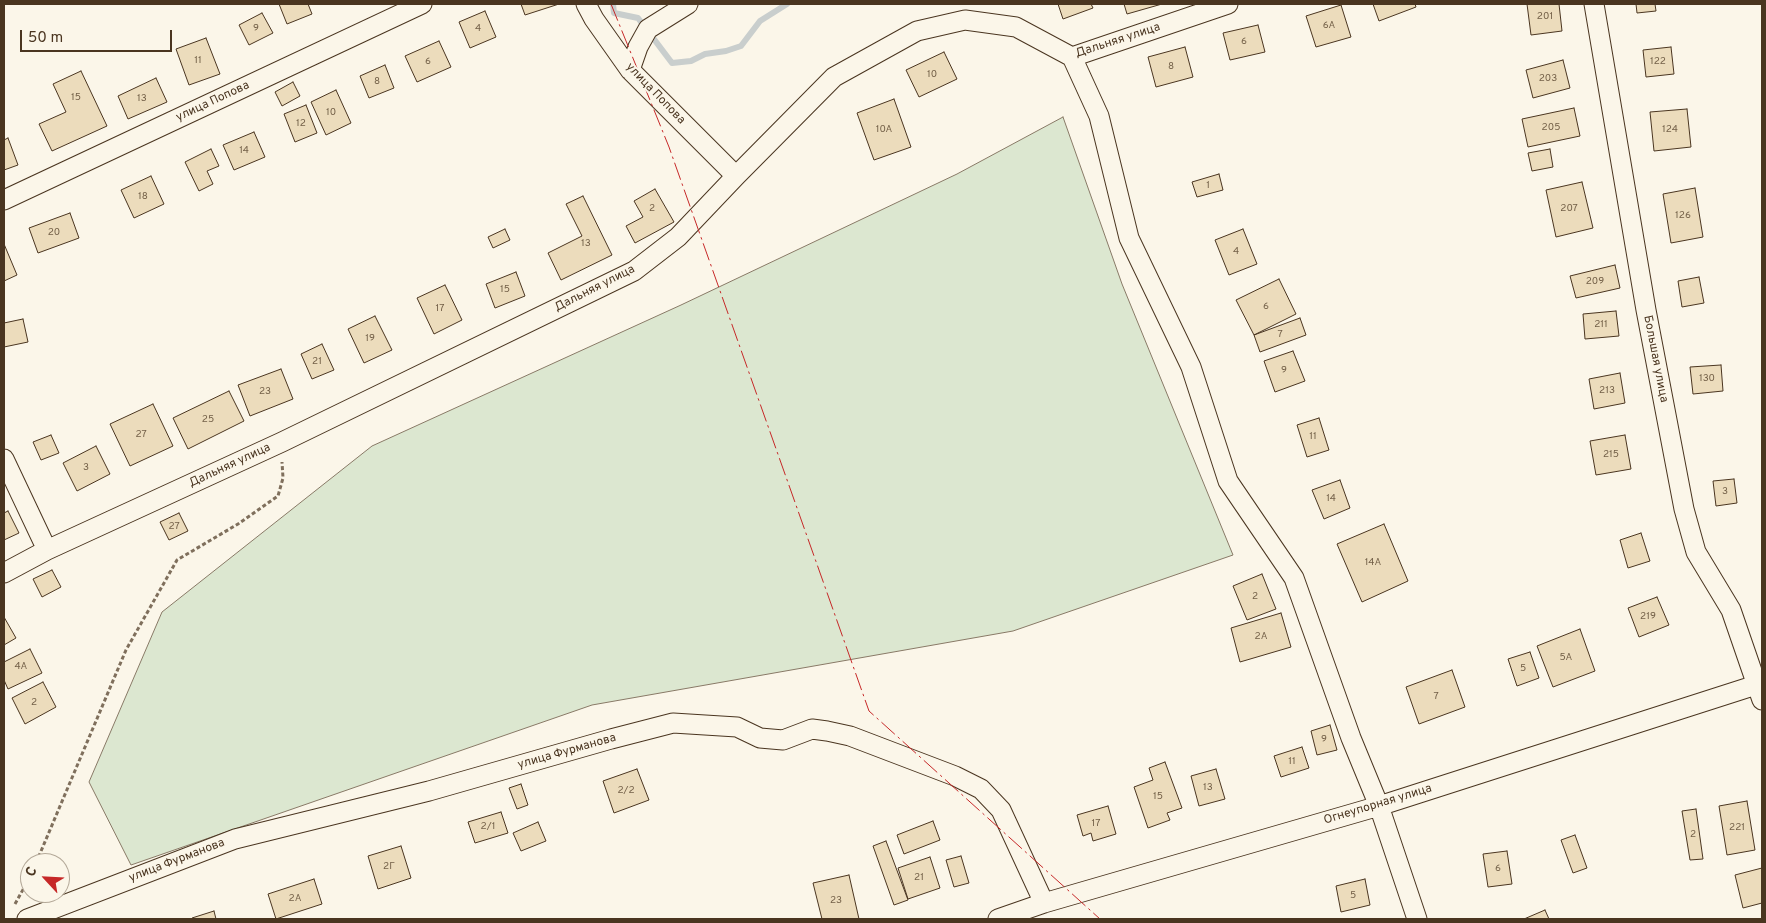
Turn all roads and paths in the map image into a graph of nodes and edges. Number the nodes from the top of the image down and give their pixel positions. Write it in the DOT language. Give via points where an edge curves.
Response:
graph roads {
  1 [pos="422,4"];
  2 [pos="586,4"];
  3 [pos="688,4"];
  4 [pos="1228,4"];
  5 [pos="1594,4"];
  6 [pos="1072,57"];
  7 [pos="630,70"];
  8 [pos="736,176"];
  9 [pos="4,200"];
  10 [pos="282,442"];
  11 [pos="4,460"];
  12 [pos="47,550"];
  13 [pos="4,573"];
  14 [pos="1759,692"];
  15 [pos="1379,806"];
  16 [pos="40,853"];
  17 [pos="1044,903"];
  18 [pos="19,915"];
  19 [pos="998,919"];
  20 [pos="1417,919"];
  1 -- 9 [label="street, улица Попова"];
  2 -- 7 [label="street, улица Попова"];
  3 -- 7 [label="street" via="648,29"];
  4 -- 6 [label="street, Дальняя улица"];
  5 -- 14 [label="street, Большая улица" via="1684,509 1696,552 1731,610"];
  6 -- 8 [label="street, Дальняя улица" via="1016,27 965,20 917,31 834,77"];
  6 -- 15 [label="street" via="1099,116 1129,238 1191,367 1228,481 1294,578"];
  7 -- 8 [label="street, улица Попова"];
  8 -- 10 [label="street, Дальняя улица" via="678,237 634,271"];
  10 -- 12 [label="street, Дальняя улица"];
  10 -- 16 [label="path" via="283,478 278,496 177,560 126,650"];
  11 -- 12 [label="street"];
  12 -- 13 [label="street, Дальняя улица"];
  14 -- 15 [label="street, Огнеупорная улица"];
  15 -- 17 [label="street, Огнеупорная улица"];
  15 -- 20 [label="street"];
  17 -- 18 [label="street, улица Фурманова" via="1002,810 982,789 850,736 827,730 812,729 783,740 760,738 737,728 673,723 429,791 235,839"];
  17 -- 19 [label="street, Огнеупорная улица"];
}
